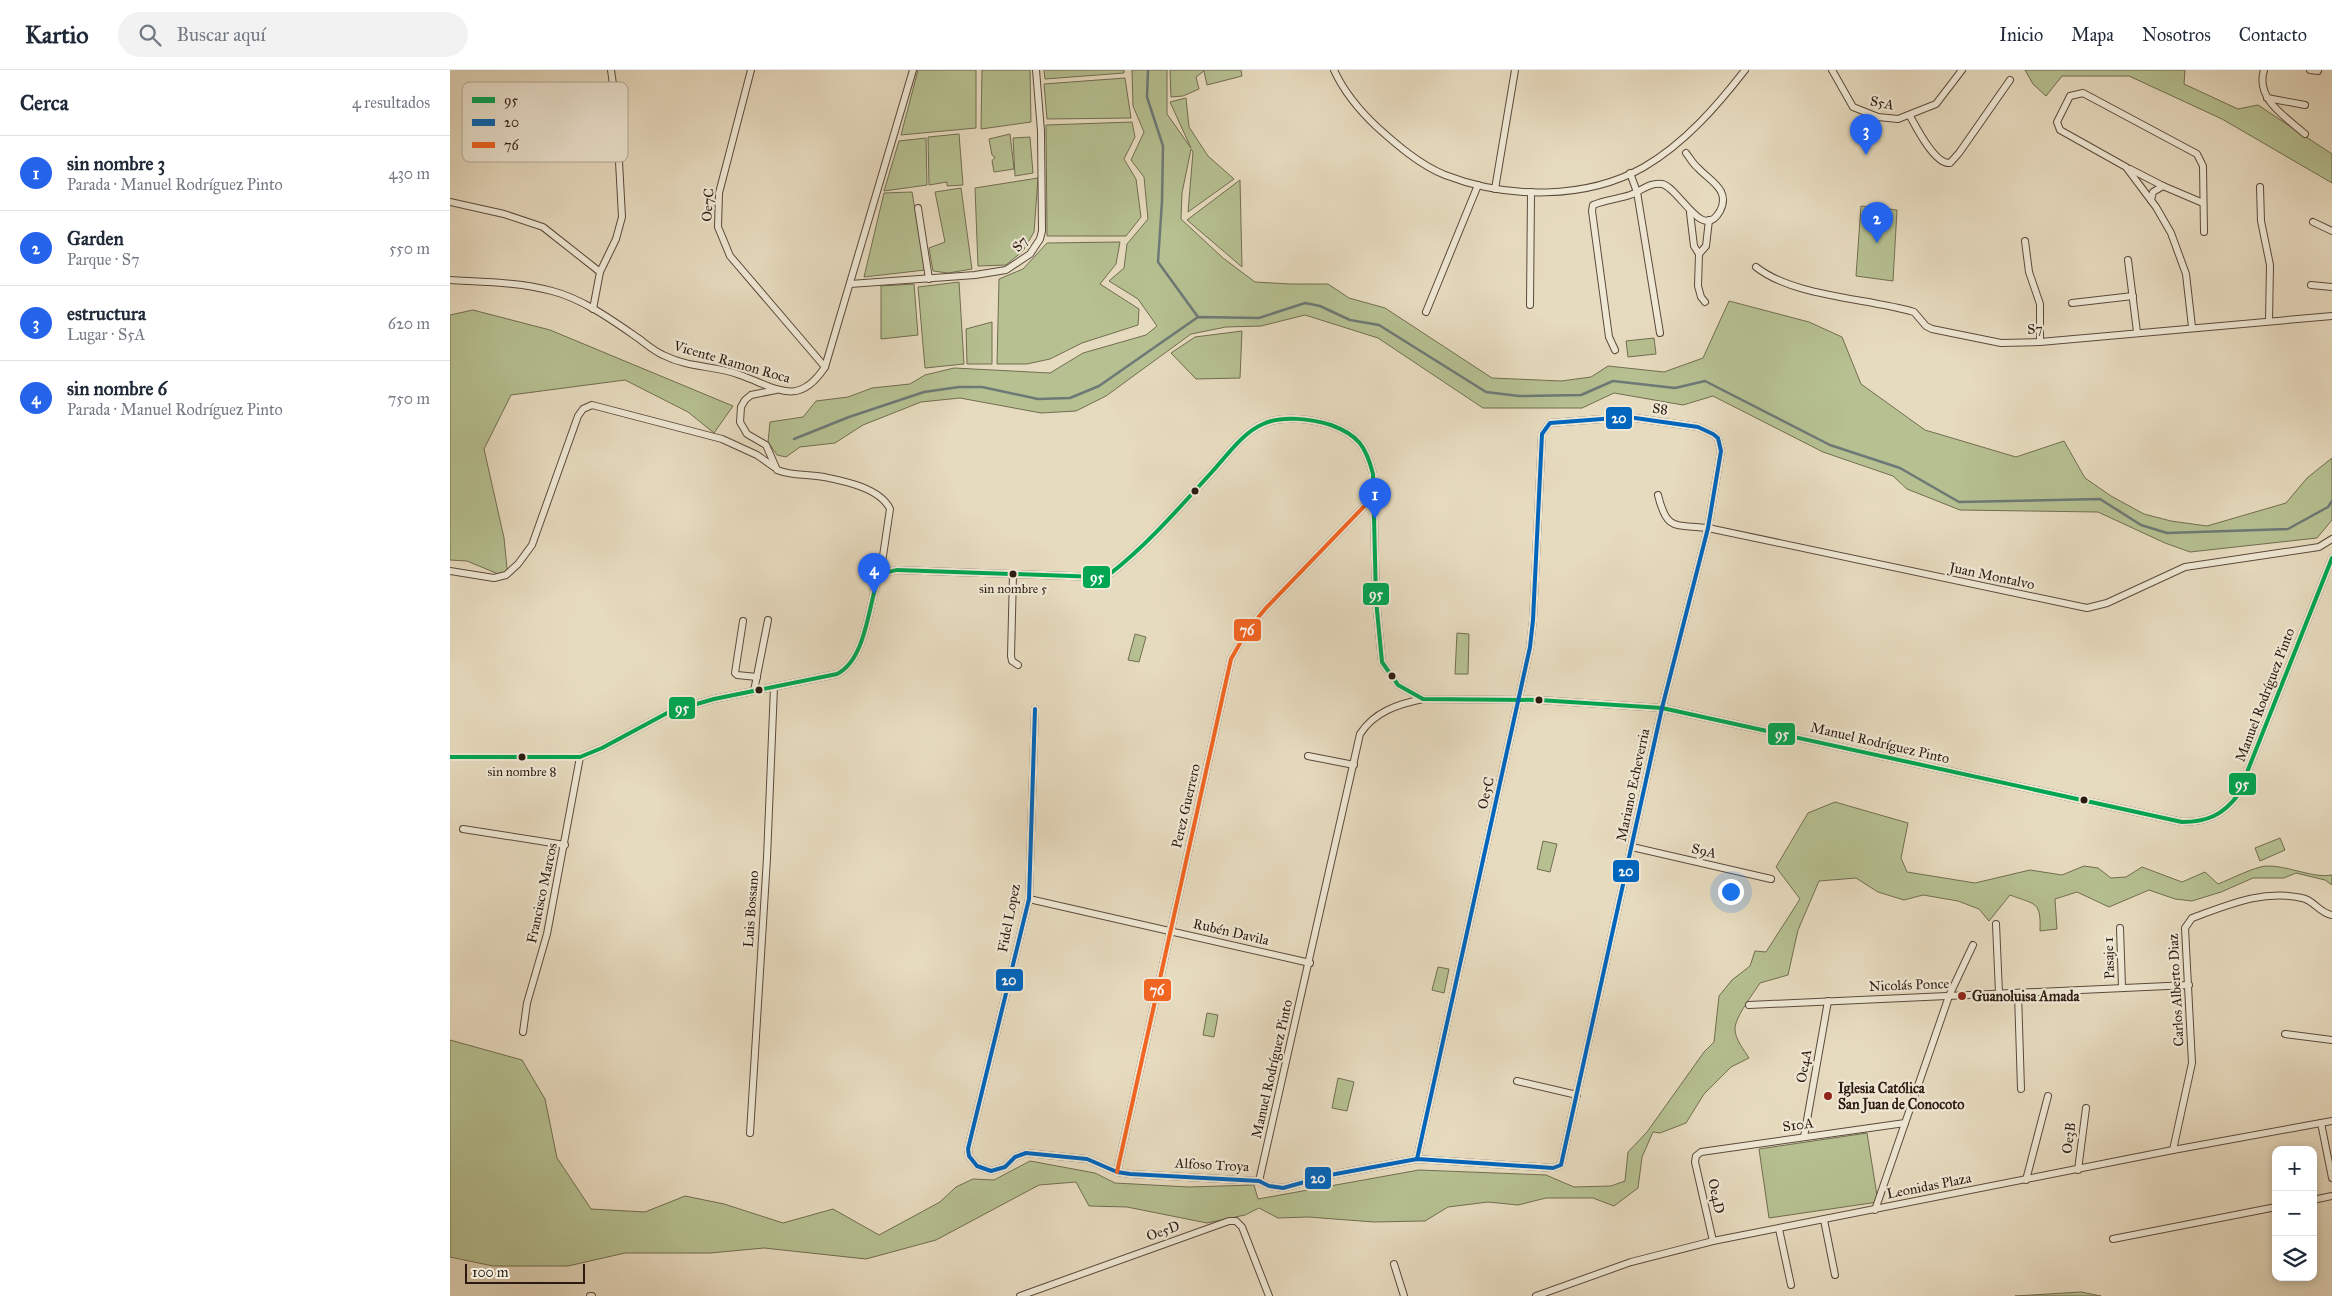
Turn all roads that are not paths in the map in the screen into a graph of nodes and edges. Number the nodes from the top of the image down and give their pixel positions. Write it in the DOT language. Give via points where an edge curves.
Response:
graph roads {
  1 [pos="751,70"];
  2 [pos="913,70"];
  3 [pos="1036,70"];
  4 [pos="1334,70"];
  5 [pos="1516,70"];
  6 [pos="1745,70"];
  7 [pos="1832,70"];
  8 [pos="1962,70"];
  9 [pos="2264,70"];
  10 [pos="2310,70"];
  11 [pos="2318,71"];
  12 [pos="2010,80"];
  13 [pos="2266,98"];
  14 [pos="2305,105"];
  15 [pos="1910,116"];
  16 [pos="2305,134"];
  17 [pos="1686,153"];
  18 [pos="619,162"];
  19 [pos="2126,167"];
  20 [pos="1630,173"];
  21 [pos="1478,185"];
  22 [pos="2163,186"];
  23 [pos="2260,187"];
  24 [pos="1495,189"];
  25 [pos="1531,192"];
  26 [pos="1636,192"];
  27 [pos="2151,200"];
  28 [pos="450,202"];
  29 [pos="2203,203"];
  30 [pos="918,208"];
  31 [pos="1690,213"];
  32 [pos="1709,220"];
  33 [pos="2313,222"];
  34 [pos="2332,231"];
  35 [pos="2204,232"];
  36 [pos="2025,241"];
  37 [pos="1699,254"];
  38 [pos="2128,260"];
  39 [pos="1756,267"];
  40 [pos="600,272"];
  41 [pos="929,279"];
  42 [pos="450,280"];
  43 [pos="850,284"];
  44 [pos="2312,285"];
  45 [pos="2332,287"];
  46 [pos="2133,296"];
  47 [pos="1705,302"];
  48 [pos="2072,302"];
  49 [pos="1530,305"];
  50 [pos="593,309"];
  51 [pos="1426,312"];
  52 [pos="2332,316"];
  53 [pos="2269,321"];
  54 [pos="2192,328"];
  55 [pos="2137,332"];
  56 [pos="1660,333"];
  57 [pos="2040,342"];
  58 [pos="1615,350"];
  59 [pos="825,368"];
  60 [pos="776,390"];
  61 [pos="1545,428"];
  62 [pos="1713,434"];
  63 [pos="774,467"];
  64 [pos="1375,495"];
  65 [pos="1658,495"];
  66 [pos="1708,528"];
  67 [pos="2332,539"];
  68 [pos="2332,558"];
  69 [pos="450,571"];
  70 [pos="1013,574"];
  71 [pos="880,576"];
  72 [pos="768,620"];
  73 [pos="743,621"];
  74 [pos="1018,665"];
  75 [pos="756,677"];
  76 [pos="774,687"];
  77 [pos="754,691"];
  78 [pos="1422,699"];
  79 [pos="1519,700"];
  80 [pos="1662,708"];
  81 [pos="1036,709"];
  82 [pos="1308,756"];
  83 [pos="450,757"];
  84 [pos="580,757"];
  85 [pos="1354,765"];
  86 [pos="463,829"];
  87 [pos="565,845"];
  88 [pos="1632,847"];
  89 [pos="1770,879"];
  90 [pos="1029,899"];
  91 [pos="2332,915"];
  92 [pos="1996,924"];
  93 [pos="2120,928"];
  94 [pos="1170,931"];
  95 [pos="1973,945"];
  96 [pos="1310,963"];
  97 [pos="2189,985"];
  98 [pos="2122,987"];
  99 [pos="2018,993"];
  100 [pos="1999,994"];
  101 [pos="1949,996"];
  102 [pos="1828,1001"];
  103 [pos="1749,1005"];
  104 [pos="523,1032"];
  105 [pos="2285,1034"];
  106 [pos="2332,1040"];
  107 [pos="1517,1081"];
  108 [pos="2021,1088"];
  109 [pos="1577,1095"];
  110 [pos="2048,1096"];
  111 [pos="2086,1108"];
  112 [pos="2332,1121"];
  113 [pos="1905,1122"];
  114 [pos="2321,1123"];
  115 [pos="750,1133"];
  116 [pos="1804,1136"];
  117 [pos="2172,1150"];
  118 [pos="969,1156"];
  119 [pos="1696,1156"];
  120 [pos="1417,1159"];
  121 [pos="1553,1168"];
  122 [pos="2078,1170"];
  123 [pos="1117,1172"];
  124 [pos="2332,1178"];
  125 [pos="1259,1180"];
  126 [pos="2026,1180"];
  127 [pos="2332,1196"];
  128 [pos="2317,1199"];
  129 [pos="2272,1208"];
  130 [pos="1875,1210"];
  131 [pos="1824,1220"];
  132 [pos="1779,1228"];
  133 [pos="2114,1238"];
  134 [pos="1713,1242"];
  135 [pos="1394,1264"];
  136 [pos="1835,1275"];
  137 [pos="1790,1285"];
  138 [pos="1020,1296"];
  139 [pos="1269,1296"];
  140 [pos="1404,1296"];
  141 [pos="1536,1296"];
  1 -- 59 [label="street, Oe7C" via="720,193 718,227 730,256"];
  2 -- 43 [label="street, Vicente Ramon Roca"];
  3 -- 41 [label="street, S7" via="1041,131 1040,239 1030,254 1006,270"];
  4 -- 21 [label="street" via="1363,114 1406,152 1444,174"];
  5 -- 24 [label="street"];
  6 -- 20 [label="street" via="1717,106 1694,128"];
  7 -- 15 [label="street, S5A" via="1853,107 1878,117 1898,119"];
  8 -- 15 [label="street, S5A" via="1936,104"];
  9 -- 13 [label="street" via="2262,89"];
  10 -- 11 [label="street"];
  12 -- 15 [label="street" via="1950,163 1937,157"];
  13 -- 14 [label="street"];
  13 -- 16 [label="street"];
  17 -- 32 [label="street" via="1698,169 1720,187 1721,209"];
  18 -- 40 [label="street" via="622,217 616,239"];
  19 -- 22 [label="street"];
  19 -- 27 [label="street"];
  19 -- 29 [label="street" via="2060,130 2057,122 2070,96 2083,93 2197,154 2203,166"];
  20 -- 25 [label="street" via="1585,188"];
  20 -- 26 [label="street"];
  21 -- 24 [label="street"];
  21 -- 51 [label="street"];
  22 -- 27 [label="street" via="2153,192"];
  22 -- 29 [label="street"];
  23 -- 53 [label="street" via="2261,221 2270,265"];
  24 -- 25 [label="street"];
  25 -- 49 [label="street"];
  26 -- 31 [label="street" via="1663,184 1680,195"];
  26 -- 56 [label="street"];
  26 -- 58 [label="street" via="1593,205 1592,211 1609,337"];
  27 -- 54 [label="street" via="2171,233 2186,274"];
  28 -- 40 [label="street" via="543,227"];
  29 -- 35 [label="street"];
  30 -- 41 [label="street"];
  31 -- 32 [label="street"];
  31 -- 37 [label="street" via="1694,246"];
  32 -- 37 [label="street" via="1706,246"];
  33 -- 34 [label="street"];
  36 -- 57 [label="street" via="2029,272 2040,304"];
  37 -- 47 [label="street" via="1698,286"];
  38 -- 46 [label="street"];
  39 -- 57 [label="street, S7" via="1795,286 1914,312 1932,329 2001,343"];
  40 -- 50 [label="street"];
  41 -- 43 [label="street, S7"];
  42 -- 50 [label="street, Vicente Ramon Roca" via="553,291"];
  43 -- 59 [label="street, Vicente Ramon Roca"];
  44 -- 45 [label="street"];
  46 -- 48 [label="street"];
  46 -- 55 [label="street"];
  50 -- 60 [label="street, Vicente Ramon Roca" via="662,355 691,366 738,374"];
  52 -- 53 [label="street, S7"];
  53 -- 54 [label="street, S7"];
  54 -- 55 [label="street, S7"];
  55 -- 57 [label="street, S7"];
  59 -- 60 [label="street, Vicente Ramon Roca" via="806,388 795,392"];
  60 -- 63 [label="street" via="751,394 740,412 744,431 766,446"];
  61 -- 62 [label="street, S8" via="1550,423 1628,417 1698,427"];
  61 -- 79 [label="street, Oe5C" via="1542,434 1534,620"];
  62 -- 66 [label="street, Mariano Echeverria" via="1721,445 1721,452"];
  63 -- 69 [label="street" via="757,455 722,439 592,406 583,409 578,416 532,545 518,564 506,574 494,578"];
  63 -- 71 [label="street" via="781,472 824,477 863,489 886,502 890,509"];
  64 -- 70 [label="street, Manuel Rodríguez Pinto" via="1368,454 1359,440 1345,430 1326,424 1281,420 1264,424 1246,436 1110,573 1099,577"];
  64 -- 78 [label="street, Manuel Rodríguez Pinto" via="1376,600 1382,662 1398,685"];
  64 -- 94 [label="street, Perez Guerrero" via="1266,608 1237,645 1231,659"];
  65 -- 66 [label="street, Juan Montalvo" via="1667,521"];
  66 -- 67 [label="street, Juan Montalvo" via="2087,608 2107,603 2185,567 2319,547"];
  66 -- 80 [label="street, Mariano Echeverria"];
  68 -- 80 [label="street, Manuel Rodríguez Pinto" via="2238,795 2223,812 2198,822 2182,822 2102,805"];
  70 -- 71 [label="street, Manuel Rodríguez Pinto" via="897,570"];
  70 -- 74 [label="street" via="1010,656"];
  71 -- 76 [label="street" via="857,654 849,666 837,674"];
  72 -- 75 [label="street"];
  73 -- 75 [label="street" via="735,673"];
  75 -- 77 [label="street"];
  76 -- 77 [label="street"];
  76 -- 115 [label="street, Luis Bossano"];
  77 -- 84 [label="street" via="669,712"];
  78 -- 79 [label="street, Manuel Rodríguez Pinto"];
  78 -- 85 [label="street, Manuel Rodríguez Pinto" via="1396,706 1367,724 1360,734"];
  79 -- 80 [label="street, Manuel Rodríguez Pinto"];
  79 -- 120 [label="street, Oe5C"];
  80 -- 88 [label="street, Mariano Echeverria"];
  81 -- 90 [label="street, Fidel Lopez"];
  82 -- 85 [label="street"];
  83 -- 84 [label="street"];
  84 -- 87 [label="street, Francisco Marcos"];
  85 -- 96 [label="street, Manuel Rodríguez Pinto"];
  86 -- 87 [label="street"];
  87 -- 104 [label="street, Francisco Marcos"];
  88 -- 89 [label="street, S9A"];
  88 -- 109 [label="street, Mariano Echeverria"];
  90 -- 94 [label="street, Rubén Davila"];
  90 -- 118 [label="street, Fidel Lopez" via="968,1149"];
  91 -- 97 [label="street, Carlos Alberto Diaz" via="2325,914 2310,900 2300,897 2252,896 2192,918 2185,928"];
  92 -- 100 [label="street"];
  93 -- 98 [label="street, Pasaje 1"];
  94 -- 96 [label="street, Rubén Davila"];
  94 -- 123 [label="street, Perez Guerrero"];
  95 -- 101 [label="street"];
  96 -- 125 [label="street, Manuel Rodríguez Pinto"];
  97 -- 98 [label="street, Nicolás Ponce"];
  97 -- 117 [label="street, Carlos Alberto Diaz" via="2192,1064"];
  98 -- 99 [label="street, Nicolás Ponce"];
  99 -- 100 [label="street, Nicolás Ponce"];
  99 -- 108 [label="street"];
  100 -- 101 [label="street, Nicolás Ponce"];
  101 -- 102 [label="street, Nicolás Ponce"];
  101 -- 113 [label="street"];
  102 -- 103 [label="street, Nicolás Ponce"];
  102 -- 116 [label="street, Oe4A"];
  105 -- 106 [label="street"];
  107 -- 109 [label="street"];
  109 -- 121 [label="street, Mariano Echeverria" via="1561,1166"];
  110 -- 126 [label="street"];
  111 -- 122 [label="street, Oe3B"];
  112 -- 114 [label="street, Leonidas Plaza"];
  113 -- 116 [label="street, S10A"];
  113 -- 130 [label="street"];
  114 -- 117 [label="street, Leonidas Plaza"];
  114 -- 124 [label="street"];
  116 -- 119 [label="street, S10A" via="1701,1152"];
  117 -- 122 [label="street, Leonidas Plaza"];
  118 -- 123 [label="street, Alfoso Troya" via="977,1166 991,1170 1005,1167 1026,1153 1088,1159"];
  119 -- 134 [label="street, Oe4D"];
  120 -- 121 [label="street, Alfoso Troya"];
  120 -- 125 [label="street, Alfoso Troya" via="1330,1175 1284,1188 1269,1186"];
  122 -- 126 [label="street, Leonidas Plaza"];
  123 -- 125 [label="street, Alfoso Troya"];
  126 -- 130 [label="street, Leonidas Plaza"];
  127 -- 128 [label="street"];
  129 -- 133 [label="street"];
  130 -- 131 [label="street, Leonidas Plaza"];
  131 -- 132 [label="street, Leonidas Plaza"];
  131 -- 136 [label="street"];
  132 -- 134 [label="street, Leonidas Plaza"];
  132 -- 137 [label="street"];
  134 -- 141 [label="street, Leonidas Plaza" via="1631,1262"];
  135 -- 140 [label="street"];
  138 -- 139 [label="street, Oe5D" via="1229,1220 1242,1227"];
}
